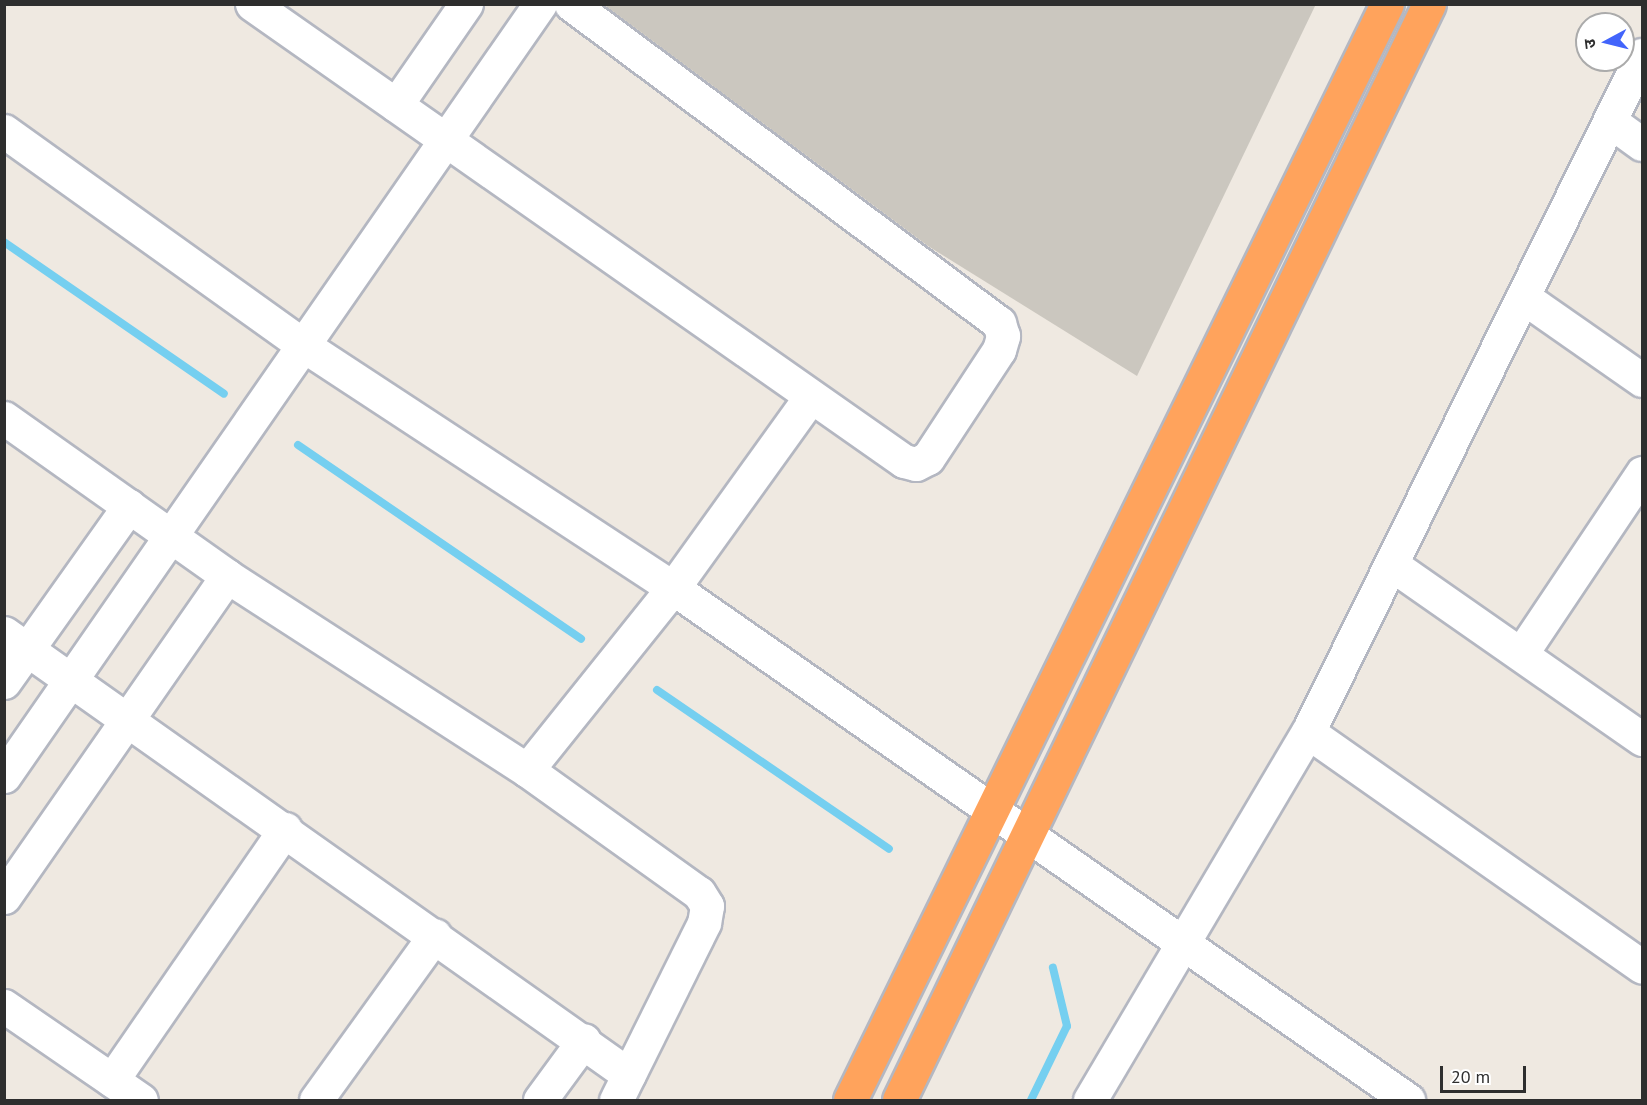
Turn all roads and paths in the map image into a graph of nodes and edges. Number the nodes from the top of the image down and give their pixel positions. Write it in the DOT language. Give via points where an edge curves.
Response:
graph roads {
  1 [pos="252,4"];
  2 [pos="466,4"];
  3 [pos="540,4"];
  4 [pos="571,4"];
  5 [pos="1387,4"];
  6 [pos="1428,4"];
  7 [pos="1642,56"];
  8 [pos="396,105"];
  9 [pos="1610,121"];
  10 [pos="4,131"];
  11 [pos="446,140"];
  12 [pos="1642,144"];
  13 [pos="1523,297"];
  14 [pos="306,346"];
  15 [pos="1642,380"];
  16 [pos="810,398"];
  17 [pos="4,418"];
  18 [pos="1642,473"];
  19 [pos="129,506"];
  20 [pos="173,537"];
  21 [pos="1391,564"];
  22 [pos="227,576"];
  23 [pos="673,588"];
  24 [pos="16,641"];
  25 [pos="1521,654"];
  26 [pos="74,680"];
  27 [pos="4,682"];
  28 [pos="128,718"];
  29 [pos="1308,732"];
  30 [pos="1642,739"];
  31 [pos="527,770"];
  32 [pos="4,776"];
  33 [pos="992,810"];
  34 [pos="285,829"];
  35 [pos="1026,835"];
  36 [pos="4,897"];
  37 [pos="435,935"];
  38 [pos="1183,942"];
  39 [pos="1642,967"];
  40 [pos="4,1006"];
  41 [pos="584,1040"];
  42 [pos="112,1080"];
  43 [pos="623,1088"];
  44 [pos="141,1101"];
  45 [pos="315,1101"];
  46 [pos="540,1101"];
  47 [pos="850,1101"];
  48 [pos="899,1101"];
  49 [pos="1090,1101"];
  50 [pos="1408,1101"];
  1 -- 8 [label="street"];
  2 -- 8 [label="street"];
  3 -- 11 [label="street"];
  4 -- 16 [label="street" via="999,323 1003,336 999,350 928,458 916,464 904,461"];
  5 -- 33 [label="highway"];
  6 -- 35 [label="highway"];
  7 -- 9 [label="street"];
  8 -- 11 [label="street"];
  9 -- 12 [label="street"];
  9 -- 13 [label="street"];
  10 -- 14 [label="street"];
  11 -- 14 [label="street"];
  11 -- 16 [label="street"];
  13 -- 15 [label="street"];
  13 -- 21 [label="street"];
  14 -- 20 [label="street"];
  14 -- 23 [label="street"];
  16 -- 23 [label="street"];
  17 -- 19 [label="street"];
  18 -- 25 [label="street"];
  19 -- 20 [label="street"];
  19 -- 24 [label="street"];
  20 -- 22 [label="street"];
  20 -- 26 [label="street"];
  21 -- 25 [label="street"];
  21 -- 29 [label="street"];
  22 -- 28 [label="street"];
  22 -- 31 [label="street"];
  23 -- 31 [label="street"];
  23 -- 33 [label="street"];
  24 -- 26 [label="street"];
  24 -- 27 [label="street"];
  25 -- 30 [label="street"];
  26 -- 28 [label="street"];
  26 -- 32 [label="street"];
  28 -- 34 [label="street"];
  28 -- 36 [label="street"];
  29 -- 38 [label="street"];
  29 -- 39 [label="street"];
  31 -- 43 [label="street" via="686,883 707,906 704,923"];
  33 -- 35 [label="street"];
  33 -- 47 [label="highway"];
  34 -- 37 [label="street"];
  34 -- 42 [label="street"];
  35 -- 38 [label="street"];
  35 -- 48 [label="highway"];
  37 -- 41 [label="street"];
  37 -- 45 [label="street"];
  38 -- 49 [label="street"];
  38 -- 50 [label="street"];
  40 -- 42 [label="street"];
  41 -- 43 [label="street"];
  41 -- 46 [label="street"];
  42 -- 44 [label="street"];
}
